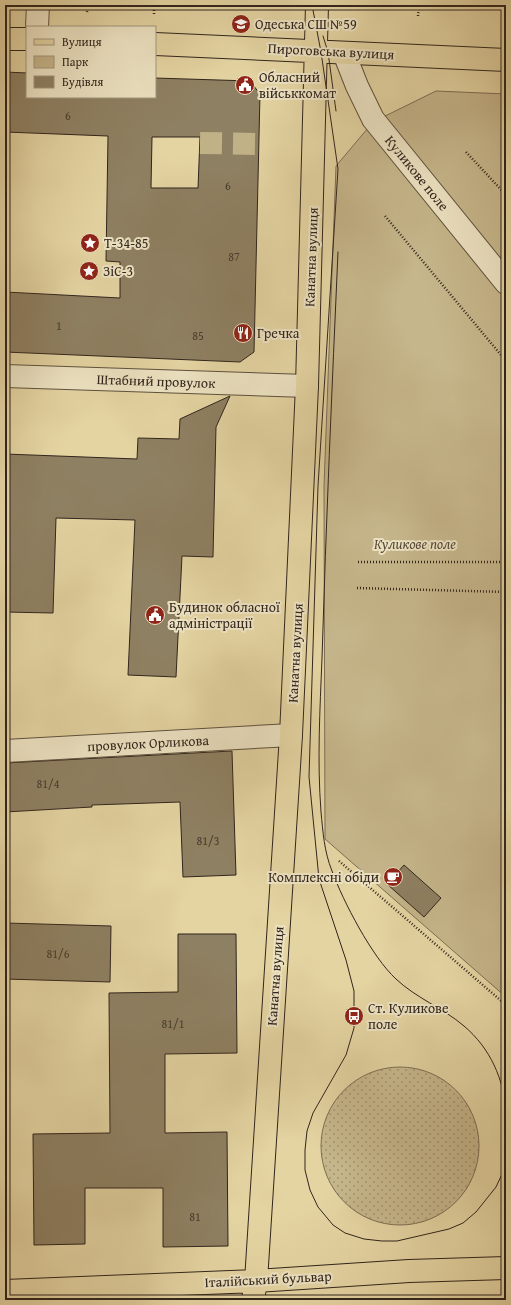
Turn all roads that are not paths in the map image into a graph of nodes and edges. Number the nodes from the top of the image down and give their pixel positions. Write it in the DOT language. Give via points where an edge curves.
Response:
graph roads {
  1 [pos="38,5"];
  2 [pos="317,5"];
  3 [pos="37,26"];
  4 [pos="5,39"];
  5 [pos="26,39"];
  6 [pos="156,44"];
  7 [pos="317,50"];
  8 [pos="344,53"];
  9 [pos="506,60"];
  10 [pos="506,283"];
  11 [pos="5,376"];
  12 [pos="307,386"];
  13 [pos="291,735"];
  14 [pos="5,751"];
  15 [pos="506,1268"];
  16 [pos="254,1290"];
  17 [pos="5,1291"];
  1 -- 3 [label="street"];
  2 -- 7 [label="main road, Канатна вулиця"];
  4 -- 5 [label="main road"];
  6 -- 7 [label="main road, Пироговська вулиця"];
  7 -- 8 [label="main road, Пироговська вулиця"];
  7 -- 12 [label="main road, Канатна вулиця"];
  8 -- 9 [label="main road, Пироговська вулиця"];
  8 -- 10 [label="street, Куликове поле" via="373,120"];
  11 -- 12 [label="street, Штабний провулок"];
  12 -- 13 [label="main road, Канатна вулиця"];
  13 -- 14 [label="street, провулок Орликова"];
  13 -- 16 [label="main road, Канатна вулиця"];
  15 -- 16 [label="main road, Італійський бульвар" via="409,1271"];
  16 -- 17 [label="main road, Італійський бульвар"];
}
